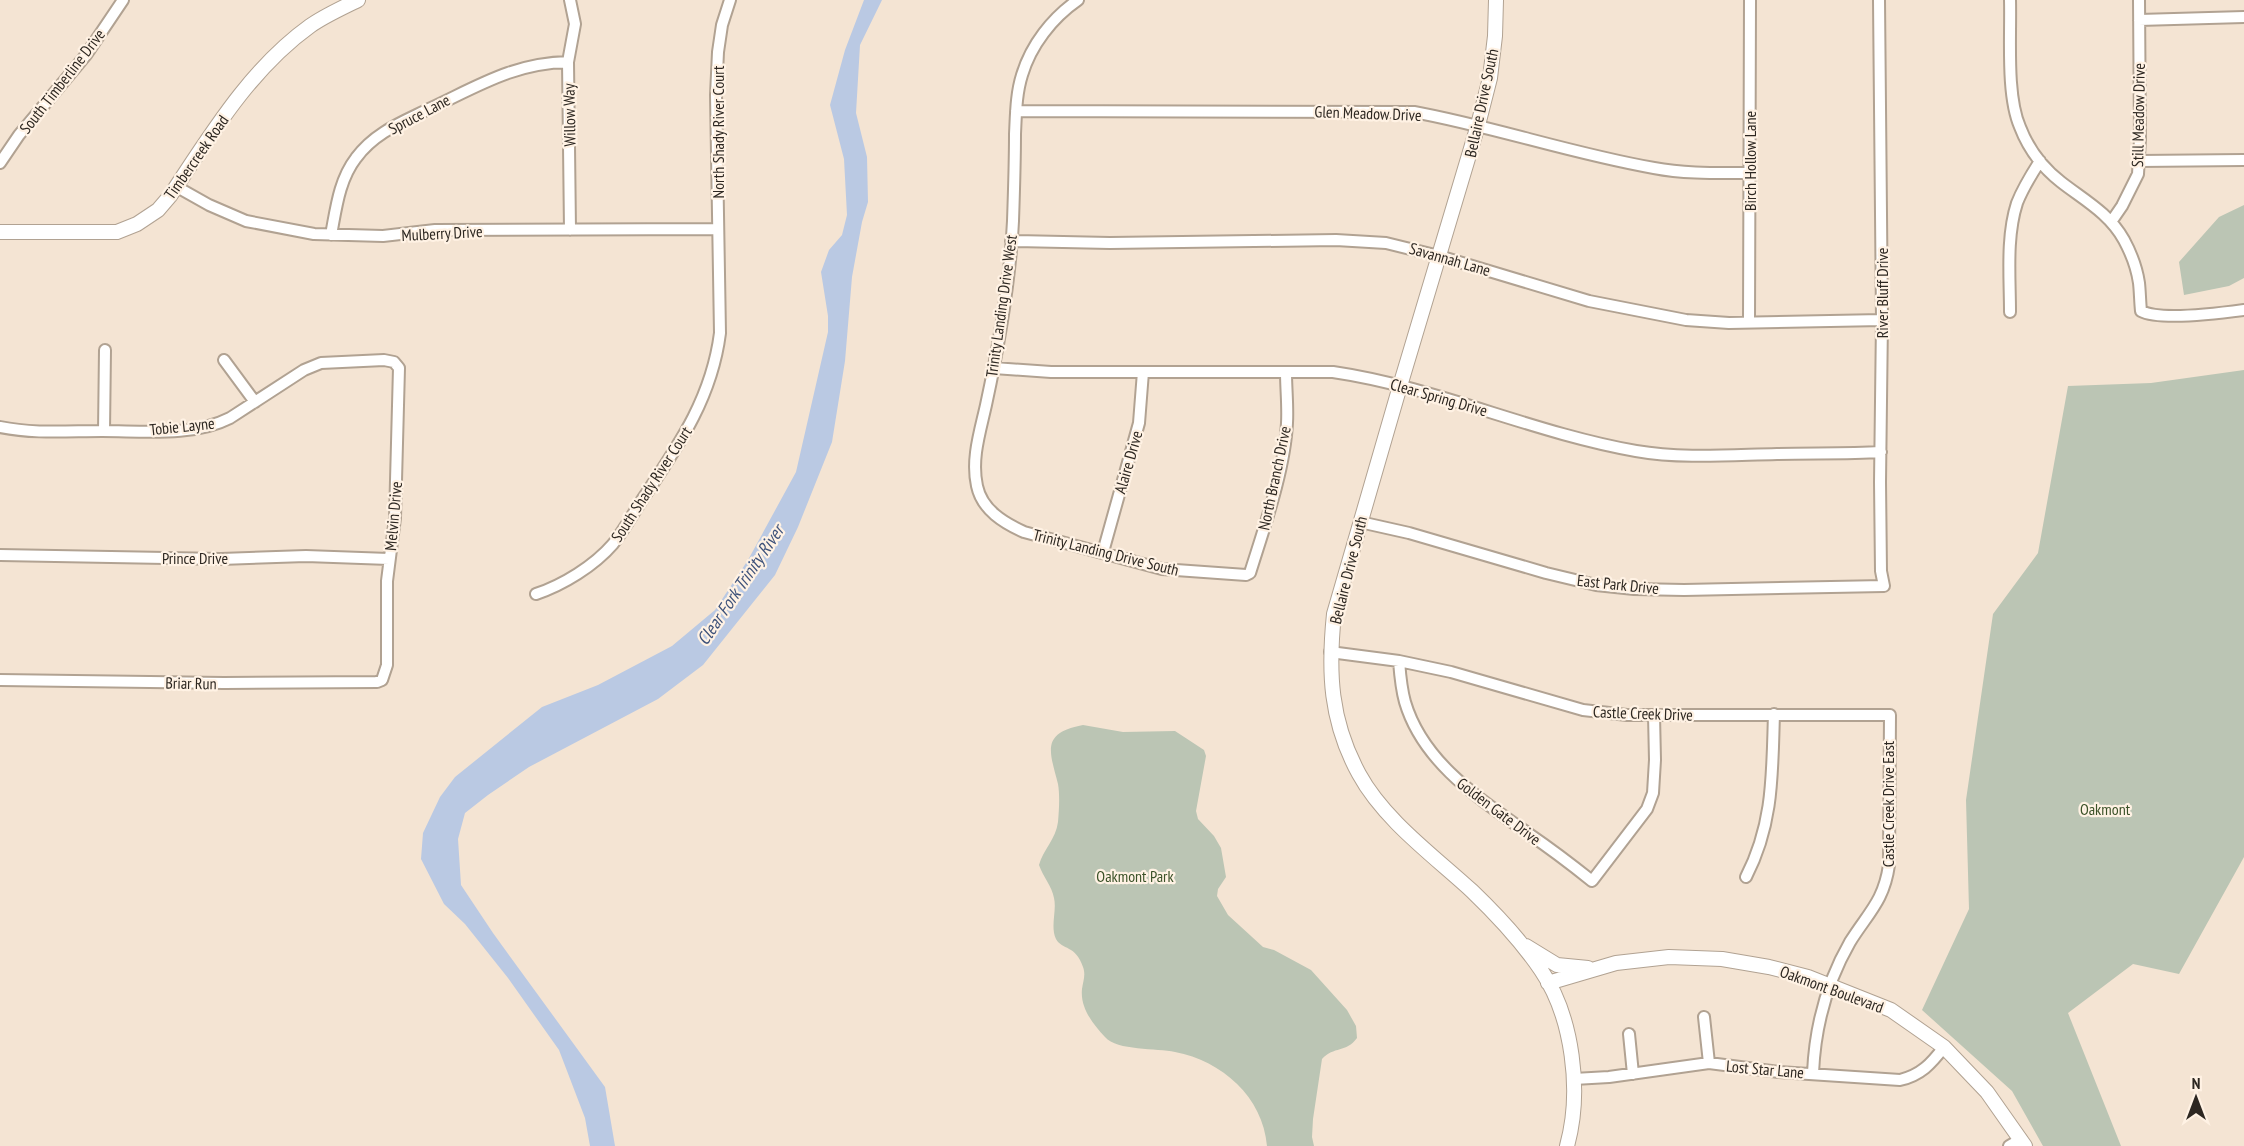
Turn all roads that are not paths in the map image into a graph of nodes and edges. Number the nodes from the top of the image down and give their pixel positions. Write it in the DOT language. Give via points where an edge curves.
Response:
graph roads {
  1 [pos="123,0"];
  2 [pos="358,0"];
  3 [pos="570,0"];
  4 [pos="730,0"];
  5 [pos="1078,0"];
  6 [pos="1496,0"];
  7 [pos="1750,0"];
  8 [pos="1879,0"];
  9 [pos="2010,0"];
  10 [pos="2139,0"];
  11 [pos="2244,17"];
  12 [pos="2139,20"];
  13 [pos="568,63"];
  14 [pos="1016,111"];
  15 [pos="1478,125"];
  16 [pos="2244,160"];
  17 [pos="2040,161"];
  18 [pos="2139,161"];
  19 [pos="0,163"];
  20 [pos="1749,173"];
  21 [pos="177,187"];
  22 [pos="2111,222"];
  23 [pos="570,230"];
  24 [pos="718,230"];
  25 [pos="0,232"];
  26 [pos="331,235"];
  27 [pos="1011,241"];
  28 [pos="1439,256"];
  29 [pos="2244,310"];
  30 [pos="2010,312"];
  31 [pos="1882,320"];
  32 [pos="1749,322"];
  33 [pos="105,350"];
  34 [pos="225,360"];
  35 [pos="384,360"];
  36 [pos="993,368"];
  37 [pos="1143,372"];
  38 [pos="1286,372"];
  39 [pos="1400,386"];
  40 [pos="255,402"];
  41 [pos="0,428"];
  42 [pos="104,431"];
  43 [pos="1881,452"];
  44 [pos="982,499"];
  45 [pos="1360,522"];
  46 [pos="1103,552"];
  47 [pos="0,555"];
  48 [pos="389,559"];
  49 [pos="1242,576"];
  50 [pos="1884,586"];
  51 [pos="536,594"];
  52 [pos="1330,652"];
  53 [pos="1399,660"];
  54 [pos="0,680"];
  55 [pos="382,680"];
  56 [pos="1774,714"];
  57 [pos="1654,715"];
  58 [pos="1890,715"];
  59 [pos="1746,877"];
  60 [pos="1519,942"];
  61 [pos="1593,969"];
  62 [pos="1548,983"];
  63 [pos="1828,984"];
  64 [pos="1704,1017"];
  65 [pos="1629,1034"];
  66 [pos="1944,1047"];
  67 [pos="1709,1064"];
  68 [pos="1813,1073"];
  69 [pos="1634,1074"];
  70 [pos="1574,1079"];
  71 [pos="2019,1144"];
  72 [pos="1567,1146"];
  1 -- 19 [label="street, South Timberline Drive" via="86,55"];
  2 -- 21 [label="street, Timbercreek Road" via="311,25 262,70 235,100"];
  3 -- 13 [label="street, Willow Way" via="574,24"];
  4 -- 24 [label="street, North Shady River Court" via="718,52"];
  5 -- 14 [label="street, Trinity Landing Drive West" via="1064,9 1040,37 1026,62"];
  6 -- 15 [label="street, Bellaire Drive South" via="1490,78"];
  7 -- 20 [label="street, Birch Hollow Lane"];
  8 -- 31 [label="street, River Bluff Drive"];
  9 -- 17 [label="street" via="2015,114 2028,146"];
  10 -- 12 [label="street, Still Meadow Drive"];
  11 -- 12 [label="street"];
  12 -- 18 [label="street, Still Meadow Drive"];
  13 -- 23 [label="street, Willow Way"];
  13 -- 26 [label="street, Spruce Lane" via="529,66 480,83 372,139 342,182"];
  14 -- 15 [label="street, Glen Meadow Drive" via="1414,112"];
  14 -- 27 [label="street, Trinity Landing Drive West"];
  15 -- 20 [label="street, Glen Meadow Drive" via="1655,169"];
  15 -- 28 [label="street, Bellaire Drive South"];
  16 -- 18 [label="street"];
  17 -- 22 [label="street"];
  17 -- 30 [label="street" via="2017,204 2011,239"];
  18 -- 22 [label="street, Still Meadow Drive" via="2134,185"];
  20 -- 32 [label="street, Birch Hollow Lane"];
  21 -- 25 [label="street, Timbercreek Road" via="158,210 117,232"];
  21 -- 26 [label="street, Mulberry Drive" via="246,221"];
  22 -- 29 [label="street" via="2132,258 2141,311 2156,315"];
  23 -- 24 [label="street, Mulberry Drive"];
  23 -- 26 [label="street, Mulberry Drive"];
  24 -- 51 [label="street, South Shady River Court" via="718,354 710,384 690,425 612,545 572,578"];
  27 -- 28 [label="street, Savannah Lane" via="1336,240 1393,244"];
  27 -- 36 [label="street, Trinity Landing Drive West"];
  28 -- 32 [label="street, Savannah Lane" via="1618,309 1686,320"];
  28 -- 39 [label="street, Bellaire Drive South"];
  31 -- 32 [label="street, Savannah Lane"];
  31 -- 43 [label="street, River Bluff Drive"];
  33 -- 42 [label="street"];
  34 -- 40 [label="street"];
  35 -- 40 [label="street, Tobie Layne" via="321,363"];
  35 -- 48 [label="street, Melvin Drive" via="399,368 395,518"];
  36 -- 37 [label="street, Clear Spring Drive"];
  36 -- 44 [label="street, Trinity Landing Drive West" via="975,456"];
  37 -- 38 [label="street, Clear Spring Drive"];
  37 -- 46 [label="street, Alaire Drive" via="1139,423"];
  38 -- 39 [label="street, Clear Spring Drive" via="1333,372"];
  38 -- 49 [label="street, North Branch Drive" via="1285,444 1250,573"];
  39 -- 43 [label="street, Clear Spring Drive" via="1637,452"];
  39 -- 45 [label="street, Bellaire Drive South"];
  40 -- 42 [label="street, Tobie Layne" via="222,422 196,428"];
  41 -- 42 [label="street, Tobie Layne"];
  43 -- 50 [label="street, River Bluff Drive"];
  44 -- 46 [label="street, Trinity Landing Drive South" via="1006,524 1024,532"];
  45 -- 50 [label="street, East Park Drive" via="1596,585 1684,590"];
  45 -- 52 [label="street, Bellaire Drive South" via="1334,614"];
  46 -- 49 [label="street, Trinity Landing Drive South" via="1162,569"];
  47 -- 48 [label="street, Prince Drive"];
  48 -- 55 [label="street, Melvin Drive" via="387,665"];
  52 -- 53 [label="street, Castle Creek Drive"];
  52 -- 60 [label="street, Bellaire Drive South" via="1335,711 1359,774 1383,807"];
  53 -- 57 [label="street, Castle Creek Drive" via="1583,710"];
  53 -- 57 [label="street, Golden Gate Drive" via="1411,717 1444,767 1481,800 1592,881 1647,808 1653,793"];
  54 -- 55 [label="street, Briar Run"];
  56 -- 57 [label="street, Castle Creek Drive"];
  56 -- 58 [label="street, Castle Creek Drive"];
  56 -- 59 [label="street" via="1767,822"];
  58 -- 63 [label="street, Castle Creek Drive East" via="1886,884"];
  60 -- 61 [label="street" via="1557,965"];
  60 -- 62 [label="street, Bellaire Drive South"];
  61 -- 62 [label="street, Oakmont Boulevard"];
  61 -- 63 [label="street, Oakmont Boulevard" via="1616,963 1695,957 1769,967"];
  62 -- 70 [label="street, Bellaire Drive South" via="1563,1021"];
  63 -- 66 [label="street, Oakmont Boulevard" via="1891,1010"];
  63 -- 68 [label="street, Castle Creek Drive East" via="1814,1042"];
  64 -- 67 [label="street"];
  65 -- 69 [label="street"];
  66 -- 68 [label="street, Lost Star Lane" via="1926,1069 1900,1080"];
  66 -- 71 [label="street, Oakmont Boulevard" via="1987,1092"];
  67 -- 68 [label="street, Lost Star Lane"];
  67 -- 69 [label="street, Lost Star Lane"];
  69 -- 70 [label="street, Lost Star Lane"];
  70 -- 72 [label="street, Bellaire Drive South" via="1575,1109"];
}
